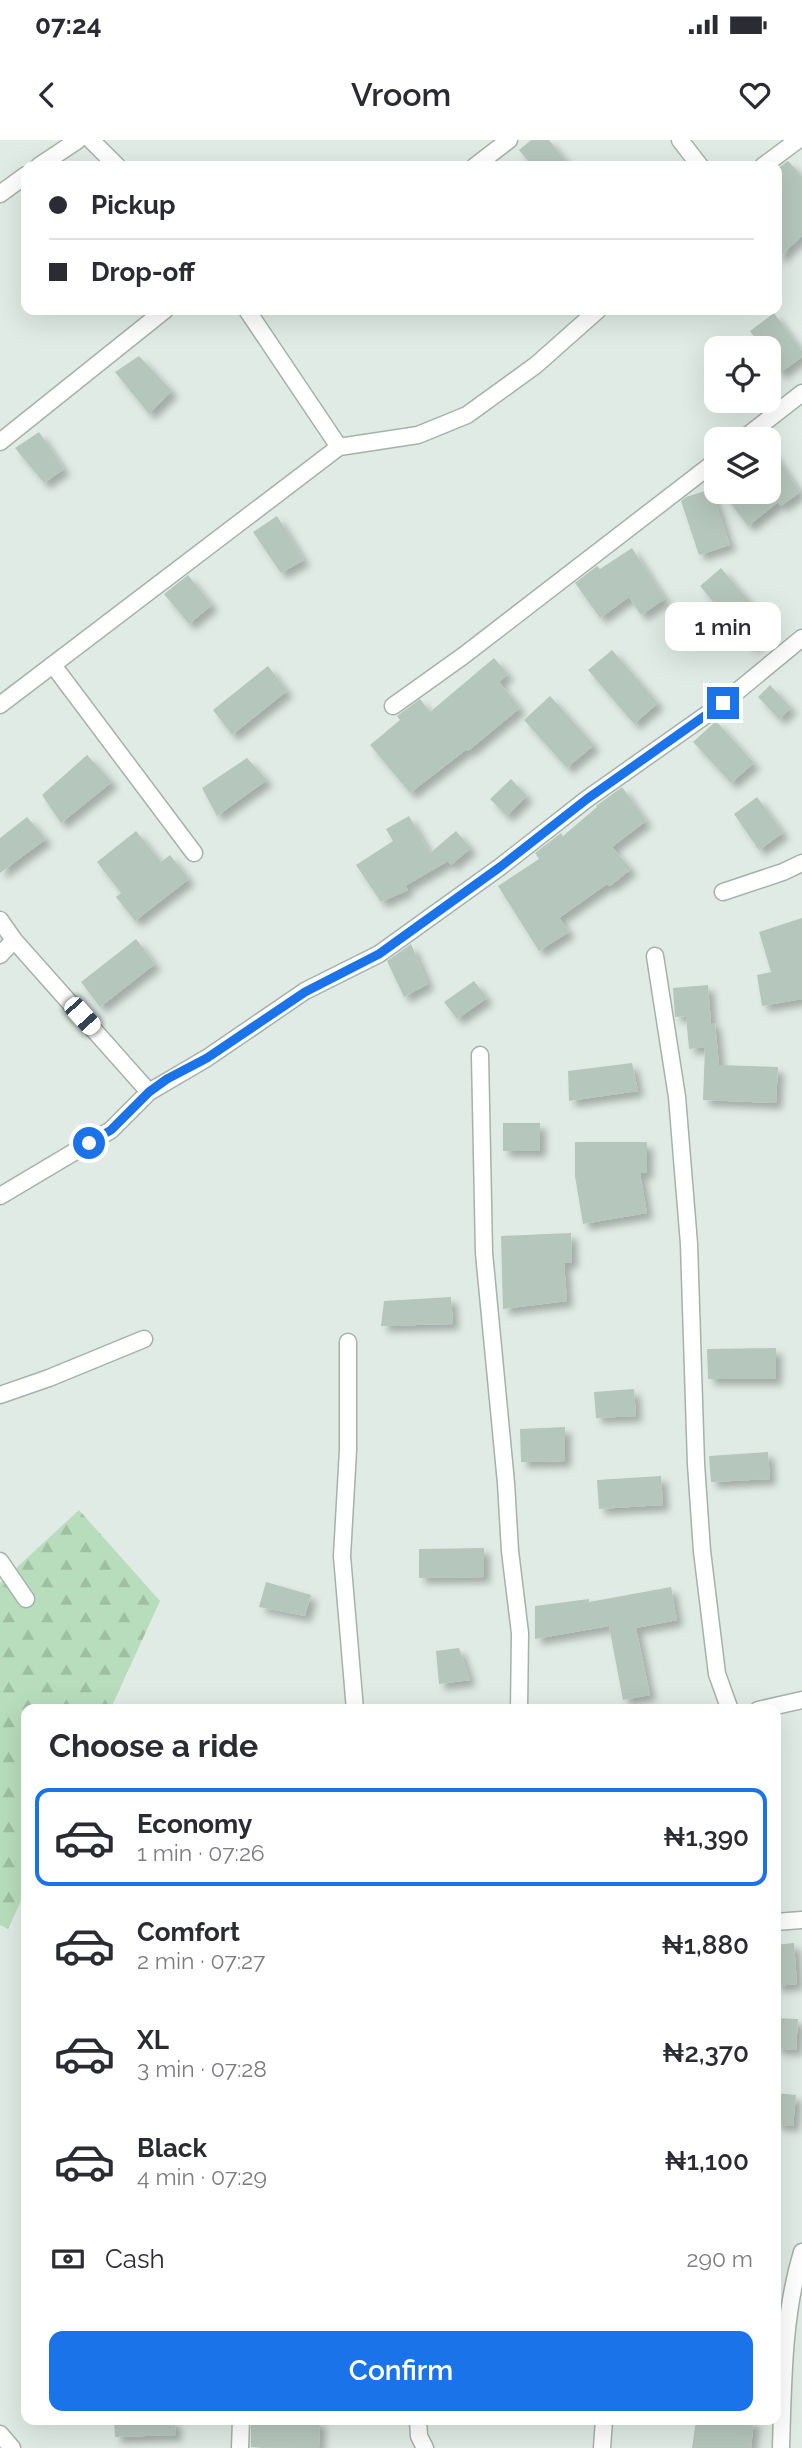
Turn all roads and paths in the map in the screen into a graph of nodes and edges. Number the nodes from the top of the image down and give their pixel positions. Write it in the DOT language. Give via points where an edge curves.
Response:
graph roads {
  1 [pos="78,140"];
  2 [pos="91,140"];
  3 [pos="509,140"];
  4 [pos="680,140"];
  5 [pos="798,140"];
  6 [pos="46,161"];
  7 [pos="112,161"];
  8 [pos="482,161"];
  9 [pos="696,161"];
  10 [pos="770,161"];
  11 [pos="21,179"];
  12 [pos="0,194"];
  13 [pos="159,315"];
  14 [pos="250,315"];
  15 [pos="592,315"];
  16 [pos="802,393"];
  17 [pos="758,427"];
  18 [pos="0,443"];
  19 [pos="339,447"];
  20 [pos="704,470"];
  21 [pos="802,638"];
  22 [pos="53,665"];
  23 [pos="0,705"];
  24 [pos="393,706"];
  25 [pos="194,853"];
  26 [pos="802,863"];
  27 [pos="723,892"];
  28 [pos="0,920"];
  29 [pos="14,940"];
  30 [pos="0,955"];
  31 [pos="655,956"];
  32 [pos="480,1055"];
  33 [pos="149,1092"];
  34 [pos="0,1196"];
  35 [pos="144,1339"];
  36 [pos="348,1342"];
  37 [pos="0,1395"];
  38 [pos="0,1561"];
  39 [pos="26,1599"];
  40 [pos="802,1700"];
  41 [pos="354,1704"];
  42 [pos="519,1704"];
  43 [pos="728,1704"];
  44 [pos="781,1705"];
  45 [pos="802,1920"];
  46 [pos="781,1922"];
  47 [pos="802,2252"];
  48 [pos="241,2425"];
  49 [pos="418,2425"];
  50 [pos="604,2425"];
  51 [pos="0,2435"];
  52 [pos="12,2448"];
  53 [pos="240,2448"];
  54 [pos="425,2448"];
  55 [pos="602,2448"];
  56 [pos="781,2448"];
  1 -- 6 [label="street"];
  2 -- 7 [label="street"];
  3 -- 8 [label="street"];
  4 -- 9 [label="street"];
  5 -- 10 [label="street"];
  11 -- 12 [label="street"];
  13 -- 18 [label="street"];
  14 -- 19 [label="street"];
  15 -- 19 [label="street" via="536,365 467,415 418,435"];
  16 -- 17 [label="street"];
  19 -- 22 [label="street"];
  20 -- 24 [label="street"];
  21 -- 33 [label="street" via="723,703 379,954 305,992"];
  22 -- 23 [label="street"];
  22 -- 25 [label="street"];
  26 -- 27 [label="street"];
  28 -- 29 [label="street"];
  29 -- 30 [label="street"];
  29 -- 33 [label="street"];
  31 -- 43 [label="street" via="677,1097 689,1244 702,1551 718,1674"];
  32 -- 42 [label="street" via="484,1253 520,1633"];
  33 -- 34 [label="street" via="111,1130"];
  35 -- 37 [label="street"];
  36 -- 41 [label="street" via="342,1556"];
  38 -- 39 [label="street"];
  40 -- 44 [label="street"];
  45 -- 46 [label="street"];
  47 -- 56 [label="street" via="795,2275 784,2375"];
  48 -- 53 [label="street"];
  49 -- 54 [label="street"];
  50 -- 55 [label="street"];
  51 -- 52 [label="street"];
}
